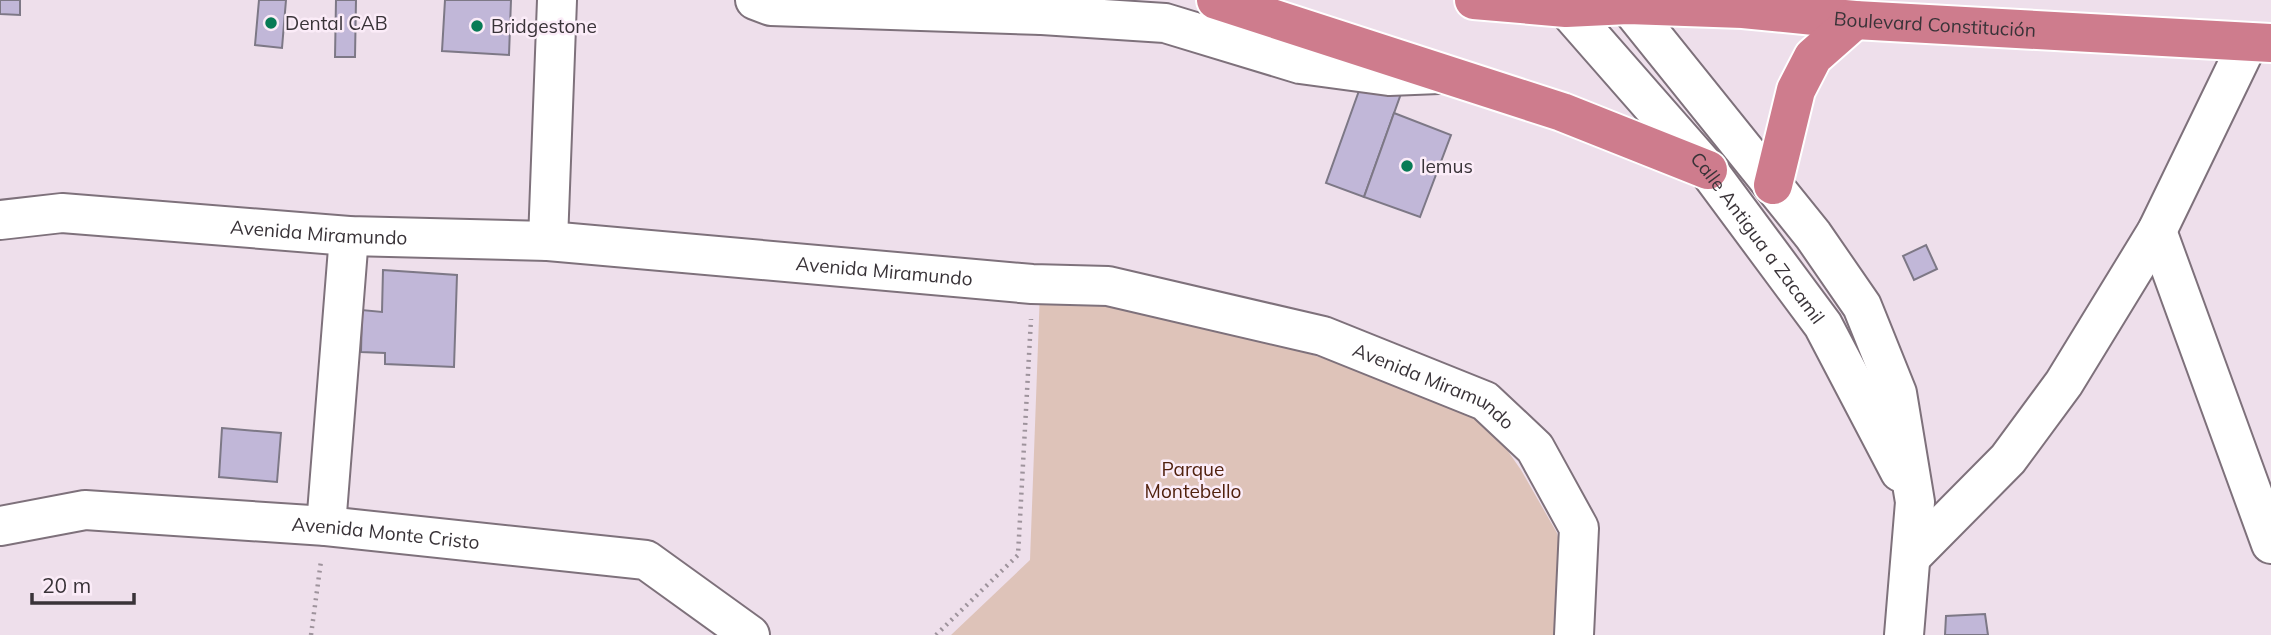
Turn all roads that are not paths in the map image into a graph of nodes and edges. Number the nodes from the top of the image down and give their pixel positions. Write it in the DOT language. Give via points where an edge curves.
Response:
graph roads {
  1 [pos="557,0"];
  2 [pos="755,0"];
  3 [pos="1216,0"];
  4 [pos="1474,0"];
  5 [pos="1626,3"];
  6 [pos="1562,4"];
  7 [pos="1045,8"];
  8 [pos="1855,20"];
  9 [pos="2260,43"];
  10 [pos="1447,74"];
  11 [pos="1709,170"];
  12 [pos="1773,185"];
  13 [pos="0,220"];
  14 [pos="2157,232"];
  15 [pos="349,236"];
  16 [pos="548,242"];
  17 [pos="1915,502"];
  18 [pos="0,526"];
  19 [pos="326,526"];
  20 [pos="2271,544"];
  21 [pos="1911,557"];
  22 [pos="750,635"];
  23 [pos="1574,635"];
  24 [pos="1904,635"];
  1 -- 16 [label="street"];
  2 -- 7 [label="street" via="771,6"];
  3 -- 10 [label="highway"];
  4 -- 6 [label="highway, Boulevard Constitución"];
  5 -- 6 [label="highway, Boulevard Constitución"];
  5 -- 8 [label="highway, Boulevard Constitución"];
  5 -- 12 [label="street"];
  6 -- 11 [label="street, Calle Antigua a Zacamil"];
  7 -- 10 [label="street" via="1165,23 1300,64 1389,76"];
  8 -- 9 [label="highway, Boulevard Constitución"];
  8 -- 12 [label="highway" via="1813,57 1796,90"];
  9 -- 14 [label="street"];
  10 -- 11 [label="highway" via="1562,112"];
  11 -- 17 [label="street, Calle Antigua a Zacamil" via="1823,325"];
  12 -- 17 [label="street" via="1862,306 1897,393"];
  13 -- 15 [label="street, Avenida Miramundo" via="62,213"];
  14 -- 20 [label="street"];
  14 -- 21 [label="street" via="2064,383 2008,459"];
  15 -- 16 [label="street, Avenida Miramundo"];
  15 -- 19 [label="street"];
  16 -- 23 [label="street, Avenida Miramundo" via="1032,284 1108,286 1322,337 1485,401 1535,448 1579,528"];
  17 -- 21 [label="street"];
  18 -- 19 [label="street, Avenida Monte Cristo" via="85,510"];
  19 -- 22 [label="street, Avenida Monte Cristo" via="646,560"];
  21 -- 24 [label="street"];
}
